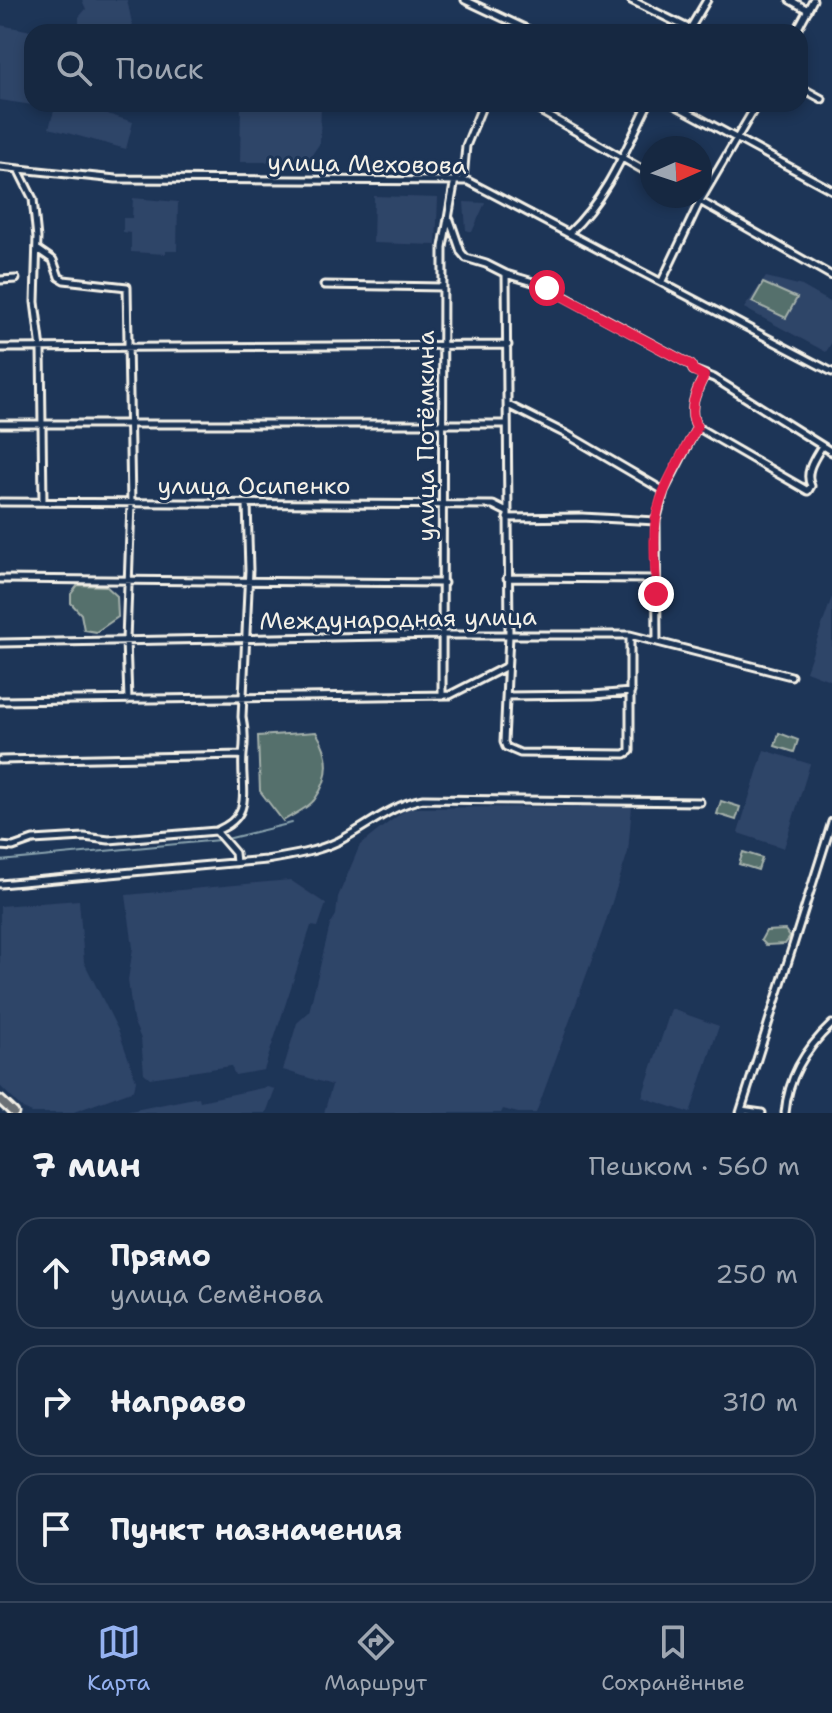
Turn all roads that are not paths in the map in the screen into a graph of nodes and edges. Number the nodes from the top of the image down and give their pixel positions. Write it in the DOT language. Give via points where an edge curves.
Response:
graph roads {
  1 [pos="465,0"];
  2 [pos="631,0"];
  3 [pos="707,0"];
  4 [pos="790,0"];
  5 [pos="813,0"];
  6 [pos="808,10"];
  7 [pos="516,24"];
  8 [pos="677,24"];
  9 [pos="695,24"];
  10 [pos="800,24"];
  11 [pos="808,91"];
  12 [pos="822,99"];
  13 [pos="480,112"];
  14 [pos="542,112"];
  15 [pos="644,112"];
  16 [pos="688,112"];
  17 [pos="753,112"];
  18 [pos="738,138"];
  19 [pos="622,158"];
  20 [pos="0,167"];
  21 [pos="640,168"];
  22 [pos="19,170"];
  23 [pos="455,179"];
  24 [pos="463,179"];
  25 [pos="712,181"];
  26 [pos="832,190"];
  27 [pos="697,208"];
  28 [pos="712,208"];
  29 [pos="450,219"];
  30 [pos="569,233"];
  31 [pos="37,249"];
  32 [pos="506,274"];
  33 [pos="832,276"];
  34 [pos="16,279"];
  35 [pos="0,280"];
  36 [pos="662,281"];
  37 [pos="324,285"];
  38 [pos="443,287"];
  39 [pos="444,345"];
  40 [pos="508,345"];
  41 [pos="0,348"];
  42 [pos="41,349"];
  43 [pos="128,349"];
  44 [pos="832,372"];
  45 [pos="704,376"];
  46 [pos="508,405"];
  47 [pos="0,424"];
  48 [pos="43,424"];
  49 [pos="129,424"];
  50 [pos="506,424"];
  51 [pos="444,425"];
  52 [pos="697,427"];
  53 [pos="822,446"];
  54 [pos="832,452"];
  55 [pos="664,491"];
  56 [pos="0,502"];
  57 [pos="43,502"];
  58 [pos="131,504"];
  59 [pos="247,504"];
  60 [pos="443,505"];
  61 [pos="507,515"];
  62 [pos="656,521"];
  63 [pos="507,578"];
  64 [pos="0,579"];
  65 [pos="656,579"];
  66 [pos="129,580"];
  67 [pos="247,580"];
  68 [pos="444,583"];
  69 [pos="443,635"];
  70 [pos="509,635"];
  71 [pos="630,635"];
  72 [pos="246,638"];
  73 [pos="126,640"];
  74 [pos="657,641"];
  75 [pos="0,643"];
  76 [pos="508,666"];
  77 [pos="791,676"];
  78 [pos="631,692"];
  79 [pos="442,693"];
  80 [pos="507,696"];
  81 [pos="243,698"];
  82 [pos="128,700"];
  83 [pos="0,701"];
  84 [pos="243,755"];
  85 [pos="0,760"];
  86 [pos="700,802"];
  87 [pos="832,822"];
  88 [pos="216,831"];
  89 [pos="0,846"];
  90 [pos="236,863"];
  91 [pos="0,884"];
  92 [pos="832,1024"];
  93 [pos="0,1100"];
  94 [pos="741,1111"];
  95 [pos="14,1113"];
  96 [pos="762,1113"];
  97 [pos="785,1113"];
  1 -- 7 [label="street"];
  2 -- 8 [label="street"];
  3 -- 9 [label="street"];
  4 -- 6 [label="street"];
  5 -- 6 [label="street"];
  6 -- 10 [label="street"];
  11 -- 12 [label="street"];
  13 -- 24 [label="street" via="466,146"];
  14 -- 19 [label="street"];
  15 -- 19 [label="street"];
  16 -- 18 [label="street"];
  17 -- 18 [label="street"];
  18 -- 25 [label="street"];
  18 -- 26 [label="street"];
  19 -- 21 [label="street"];
  19 -- 30 [label="street" via="589,215"];
  20 -- 22 [label="street, улица Меховова"];
  22 -- 23 [label="street, улица Меховова" via="116,179"];
  22 -- 31 [label="street" via="33,199"];
  23 -- 24 [label="street, улица Меховова"];
  23 -- 29 [label="street, улица Потёмкина"];
  24 -- 30 [label="street, улица Меховова"];
  27 -- 36 [label="street"];
  28 -- 33 [label="street"];
  29 -- 32 [label="street" via="466,258"];
  29 -- 38 [label="street, улица Потёмкина" via="443,247"];
  30 -- 36 [label="street, улица Меховова"];
  31 -- 42 [label="street" via="35,302"];
  31 -- 43 [label="street" via="53,260 64,280 127,287"];
  32 -- 40 [label="street"];
  32 -- 45 [label="street" via="543,285"];
  34 -- 35 [label="street"];
  36 -- 44 [label="street, улица Меховова"];
  37 -- 38 [label="street"];
  38 -- 39 [label="street, улица Потёмкина"];
  39 -- 40 [label="street"];
  39 -- 43 [label="street"];
  39 -- 51 [label="street, улица Потёмкина"];
  40 -- 46 [label="street"];
  41 -- 42 [label="street"];
  42 -- 43 [label="street"];
  42 -- 48 [label="street"];
  43 -- 49 [label="street"];
  45 -- 52 [label="street" via="692,411"];
  45 -- 53 [label="street"];
  46 -- 50 [label="street"];
  46 -- 55 [label="street"];
  47 -- 48 [label="street"];
  48 -- 49 [label="street"];
  48 -- 57 [label="street"];
  49 -- 51 [label="street"];
  49 -- 58 [label="street"];
  50 -- 51 [label="street"];
  50 -- 61 [label="street"];
  51 -- 60 [label="street, улица Потёмкина"];
  52 -- 53 [label="street" via="808,491 810,468"];
  52 -- 55 [label="street"];
  53 -- 54 [label="street"];
  55 -- 62 [label="street"];
  56 -- 57 [label="street, улица Осипенко"];
  57 -- 58 [label="street, улица Осипенко"];
  58 -- 59 [label="street, улица Осипенко"];
  58 -- 66 [label="street"];
  59 -- 60 [label="street, улица Осипенко"];
  59 -- 67 [label="street"];
  60 -- 61 [label="street, улица Осипенко" via="493,505"];
  60 -- 68 [label="street, улица Потёмкина"];
  61 -- 62 [label="street, улица Осипенко"];
  61 -- 63 [label="street"];
  62 -- 65 [label="street"];
  63 -- 65 [label="street"];
  63 -- 70 [label="street"];
  64 -- 66 [label="street"];
  65 -- 74 [label="street"];
  66 -- 67 [label="street"];
  66 -- 73 [label="street"];
  67 -- 68 [label="street"];
  67 -- 72 [label="street"];
  68 -- 69 [label="street, улица Потёмкина"];
  69 -- 70 [label="street, Международная улица"];
  69 -- 72 [label="street, Международная улица"];
  69 -- 79 [label="street, улица Потёмкина"];
  70 -- 71 [label="street, Международная улица"];
  70 -- 76 [label="street"];
  71 -- 74 [label="street, Международная улица"];
  71 -- 78 [label="street"];
  72 -- 73 [label="street, Международная улица"];
  72 -- 81 [label="street"];
  73 -- 75 [label="street, Международная улица"];
  73 -- 82 [label="street"];
  74 -- 77 [label="street, Международная улица"];
  76 -- 79 [label="street" via="456,694"];
  76 -- 80 [label="street"];
  78 -- 80 [label="street"];
  78 -- 80 [label="street" via="630,751 625,754 510,751 504,742"];
  79 -- 81 [label="street"];
  81 -- 82 [label="street"];
  81 -- 84 [label="street"];
  82 -- 83 [label="street"];
  84 -- 85 [label="street"];
  84 -- 88 [label="street" via="245,800 229,826"];
  86 -- 90 [label="street" via="423,799 317,849"];
  87 -- 94 [label="street"];
  88 -- 89 [label="street"];
  88 -- 90 [label="street" via="235,853"];
  90 -- 91 [label="street"];
  92 -- 97 [label="street" via="811,1045 794,1074"];
  93 -- 95 [label="main road"];
  94 -- 96 [label="street"];
}
